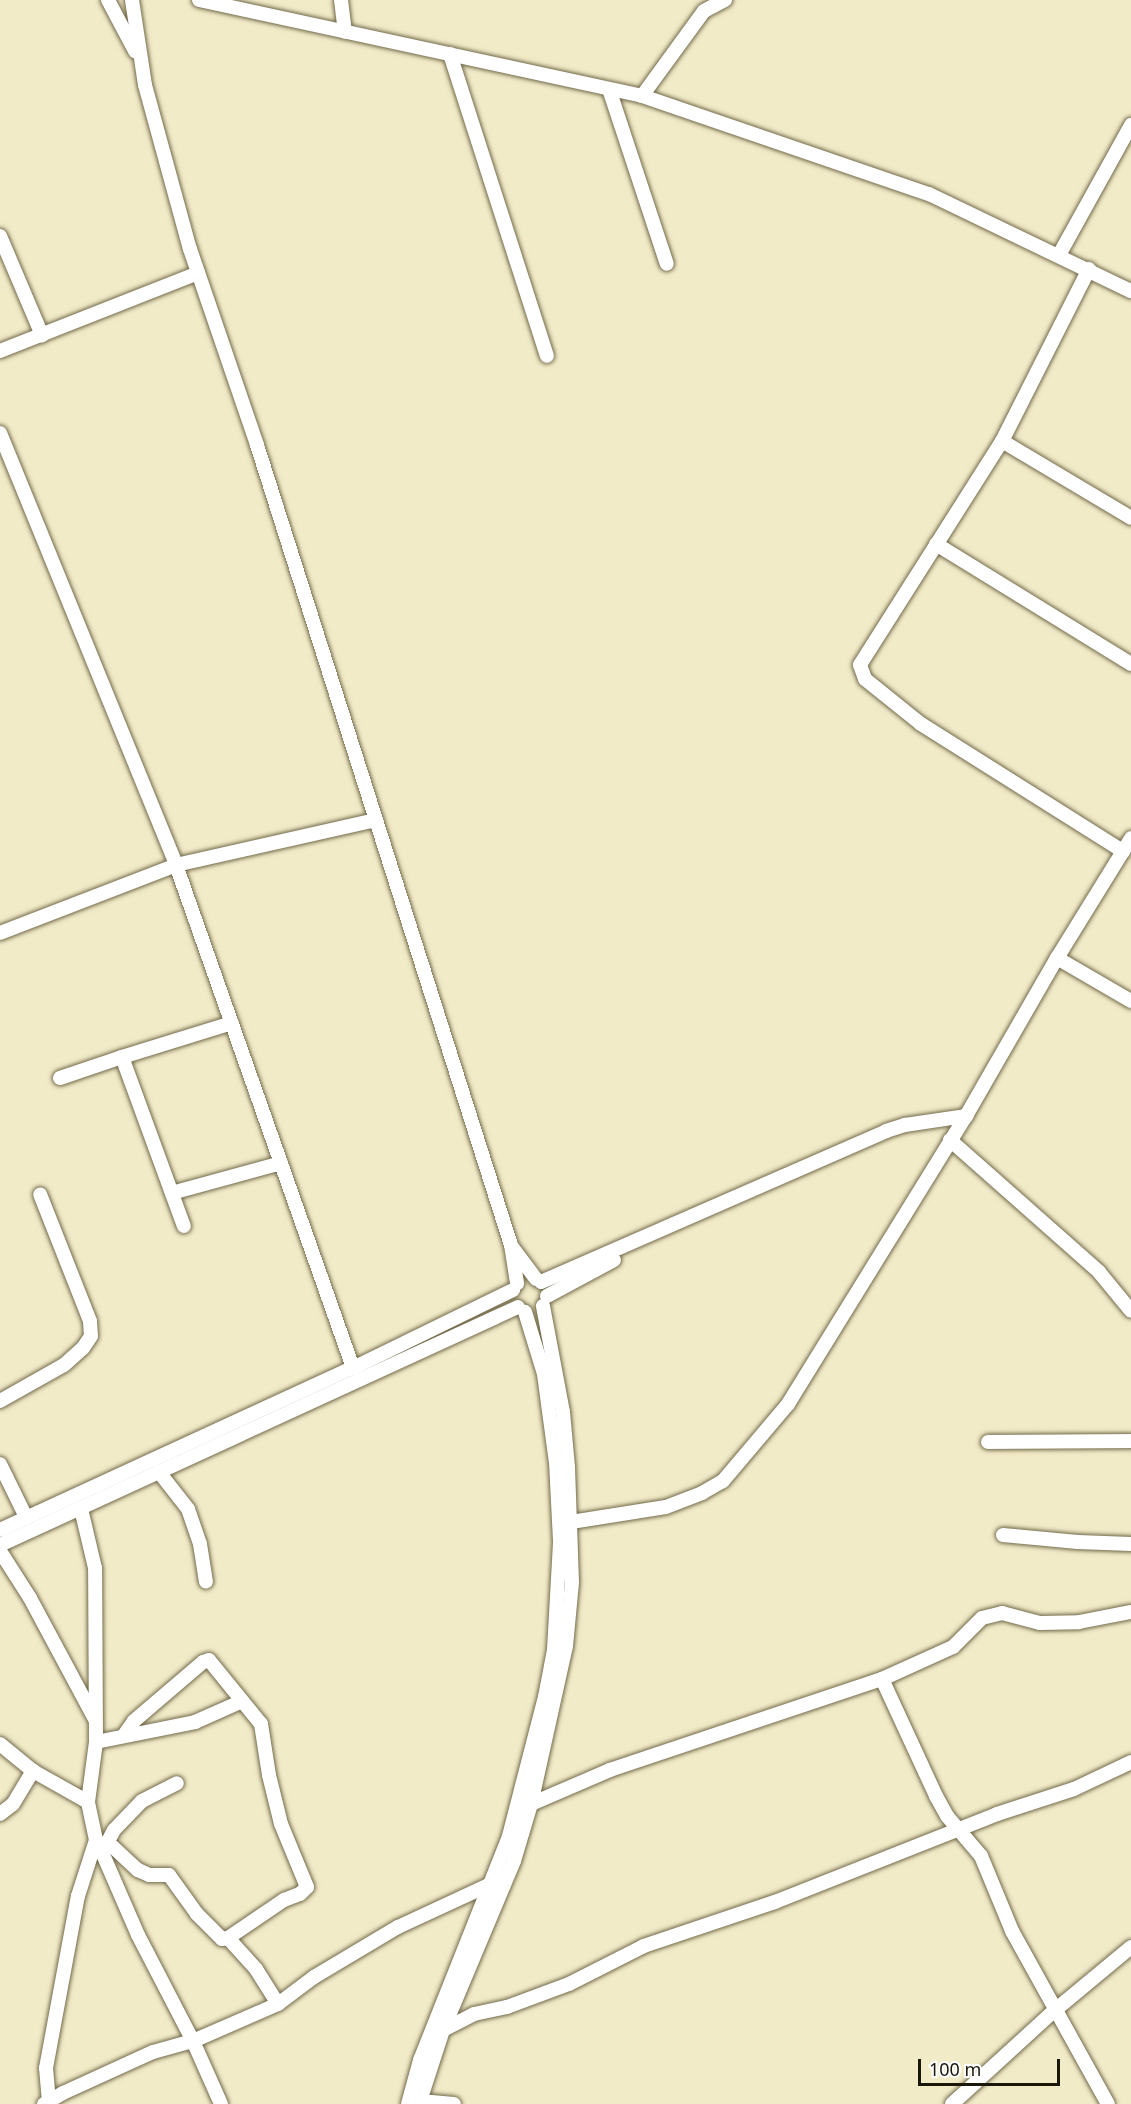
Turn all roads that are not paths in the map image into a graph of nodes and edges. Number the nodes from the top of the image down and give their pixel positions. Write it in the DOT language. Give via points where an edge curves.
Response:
graph roads {
  1 [pos="108,0"];
  2 [pos="133,0"];
  3 [pos="199,0"];
  4 [pos="341,0"];
  5 [pos="725,0"];
  6 [pos="702,5"];
  7 [pos="345,32"];
  8 [pos="450,54"];
  9 [pos="140,60"];
  10 [pos="609,89"];
  11 [pos="642,96"];
  12 [pos="1131,125"];
  13 [pos="0,236"];
  14 [pos="1059,255"];
  15 [pos="667,264"];
  16 [pos="1089,269"];
  17 [pos="198,273"];
  18 [pos="1131,291"];
  19 [pos="42,334"];
  20 [pos="0,351"];
  21 [pos="547,356"];
  22 [pos="0,433"];
  23 [pos="1002,441"];
  24 [pos="1131,518"];
  25 [pos="936,544"];
  26 [pos="1131,664"];
  27 [pos="375,820"];
  28 [pos="1131,838"];
  29 [pos="1123,851"];
  30 [pos="176,866"];
  31 [pos="0,933"];
  32 [pos="1057,958"];
  33 [pos="1131,1001"];
  34 [pos="232,1023"];
  35 [pos="122,1057"];
  36 [pos="60,1078"];
  37 [pos="962,1122"];
  38 [pos="950,1140"];
  39 [pos="281,1163"];
  40 [pos="172,1193"];
  41 [pos="40,1194"];
  42 [pos="184,1226"];
  43 [pos="511,1245"];
  44 [pos="539,1280"];
  45 [pos="515,1287"];
  46 [pos="545,1301"];
  47 [pos="521,1309"];
  48 [pos="1131,1311"];
  49 [pos="353,1368"];
  50 [pos="0,1401"];
  51 [pos="1131,1441"];
  52 [pos="988,1442"];
  53 [pos="0,1464"];
  54 [pos="159,1472"];
  55 [pos="81,1509"];
  56 [pos="26,1517"];
  57 [pos="571,1522"];
  58 [pos="0,1530"];
  59 [pos="1003,1535"];
  60 [pos="1131,1544"];
  61 [pos="0,1545"];
  62 [pos="0,1551"];
  63 [pos="206,1582"];
  64 [pos="1131,1606"];
  65 [pos="1131,1612"];
  66 [pos="882,1679"];
  67 [pos="240,1702"];
  68 [pos="95,1721"];
  69 [pos="125,1734"];
  70 [pos="96,1742"];
  71 [pos="0,1744"];
  72 [pos="1131,1762"];
  73 [pos="33,1771"];
  74 [pos="177,1783"];
  75 [pos="88,1802"];
  76 [pos="531,1804"];
  77 [pos="0,1814"];
  78 [pos="960,1828"];
  79 [pos="101,1845"];
  80 [pos="493,1883"];
  81 [pos="228,1938"];
  82 [pos="1131,1947"];
  83 [pos="278,2004"];
  84 [pos="1054,2011"];
  85 [pos="443,2030"];
  86 [pos="193,2041"];
  87 [pos="67,2098"];
  88 [pos="46,2103"];
  89 [pos="416,2103"];
  90 [pos="220,2104"];
  91 [pos="454,2104"];
  92 [pos="952,2104"];
  93 [pos="1108,2104"];
  1 -- 9 [label="street"];
  2 -- 9 [label="street"];
  3 -- 7 [label="street"];
  4 -- 7 [label="street"];
  5 -- 6 [label="street"];
  6 -- 11 [label="street"];
  7 -- 8 [label="street"];
  8 -- 10 [label="street"];
  8 -- 21 [label="street"];
  9 -- 17 [label="street" via="155,131"];
  10 -- 11 [label="street"];
  10 -- 15 [label="street"];
  11 -- 14 [label="street" via="929,194"];
  12 -- 14 [label="street"];
  13 -- 19 [label="street"];
  14 -- 16 [label="street"];
  16 -- 18 [label="street"];
  16 -- 23 [label="street"];
  17 -- 19 [label="street"];
  17 -- 27 [label="street" via="257,445"];
  19 -- 20 [label="street"];
  22 -- 30 [label="street"];
  23 -- 24 [label="street"];
  23 -- 25 [label="street"];
  25 -- 26 [label="street"];
  25 -- 29 [label="street" via="864,657 861,674 921,724"];
  27 -- 30 [label="street"];
  27 -- 43 [label="street"];
  28 -- 29 [label="street"];
  29 -- 32 [label="street"];
  30 -- 31 [label="street"];
  30 -- 34 [label="street"];
  32 -- 33 [label="street"];
  32 -- 37 [label="street"];
  34 -- 35 [label="street"];
  34 -- 39 [label="street"];
  35 -- 36 [label="street"];
  35 -- 40 [label="street"];
  37 -- 38 [label="street"];
  37 -- 44 [label="street" via="905,1125 886,1131"];
  37 -- 46 [label="street" via="906,1131 857,1149 654,1239"];
  38 -- 48 [label="street" via="1099,1272"];
  38 -- 57 [label="street" via="788,1404 723,1481 666,1507"];
  39 -- 40 [label="street"];
  39 -- 49 [label="street"];
  40 -- 42 [label="street"];
  41 -- 50 [label="street" via="90,1321 91,1336 64,1365"];
  43 -- 44 [label="street"];
  43 -- 45 [label="street"];
  44 -- 45 [label="street" via="526,1278"];
  44 -- 46 [label="street"];
  45 -- 47 [label="street" via="513,1296"];
  45 -- 49 [label="street"];
  46 -- 47 [label="street" via="538,1310"];
  46 -- 57 [label="street" via="563,1412"];
  47 -- 54 [label="street"];
  47 -- 80 [label="street" via="544,1374 552,1417 560,1541 558,1605 545,1697"];
  49 -- 56 [label="street"];
  51 -- 52 [label="street"];
  53 -- 56 [label="street"];
  54 -- 55 [label="street"];
  54 -- 63 [label="street" via="188,1509 200,1544"];
  55 -- 61 [label="street"];
  55 -- 68 [label="street" via="95,1568"];
  56 -- 58 [label="street"];
  57 -- 76 [label="street" via="572,1582 566,1646"];
  59 -- 60 [label="street"];
  62 -- 68 [label="street" via="30,1598"];
  64 -- 65 [label="street"];
  65 -- 66 [label="street" via="1079,1622 1040,1623 1002,1613 982,1618 953,1647"];
  66 -- 76 [label="street" via="610,1770"];
  66 -- 78 [label="street" via="936,1796 947,1816"];
  67 -- 69 [label="street" via="195,1722"];
  67 -- 69 [label="street" via="206,1660 134,1721"];
  67 -- 81 [label="street" via="261,1724 281,1824 307,1887"];
  68 -- 70 [label="street"];
  69 -- 70 [label="street"];
  70 -- 75 [label="street"];
  71 -- 73 [label="street"];
  72 -- 78 [label="street" via="1074,1789"];
  73 -- 75 [label="street"];
  73 -- 77 [label="street" via="13,1804"];
  74 -- 79 [label="street" via="142,1801"];
  75 -- 79 [label="street"];
  76 -- 85 [label="street" via="514,1861"];
  78 -- 84 [label="street" via="981,1856 1012,1931"];
  78 -- 85 [label="street" via="774,1902 644,1946 568,1984 507,2007 474,2014"];
  79 -- 81 [label="street" via="112,1847 149,1875 169,1875 197,1914 222,1939"];
  79 -- 86 [label="street" via="138,1935"];
  79 -- 88 [label="street" via="78,1896 46,2068"];
  80 -- 83 [label="street" via="398,1927 314,1977"];
  80 -- 89 [label="street" via="420,2060"];
  81 -- 83 [label="street" via="256,1969"];
  82 -- 84 [label="street"];
  83 -- 86 [label="street"];
  84 -- 92 [label="street"];
  84 -- 93 [label="street"];
  85 -- 89 [label="street"];
  86 -- 87 [label="street" via="153,2052"];
  86 -- 90 [label="street"];
  87 -- 88 [label="street"];
  89 -- 91 [label="street"];
}
